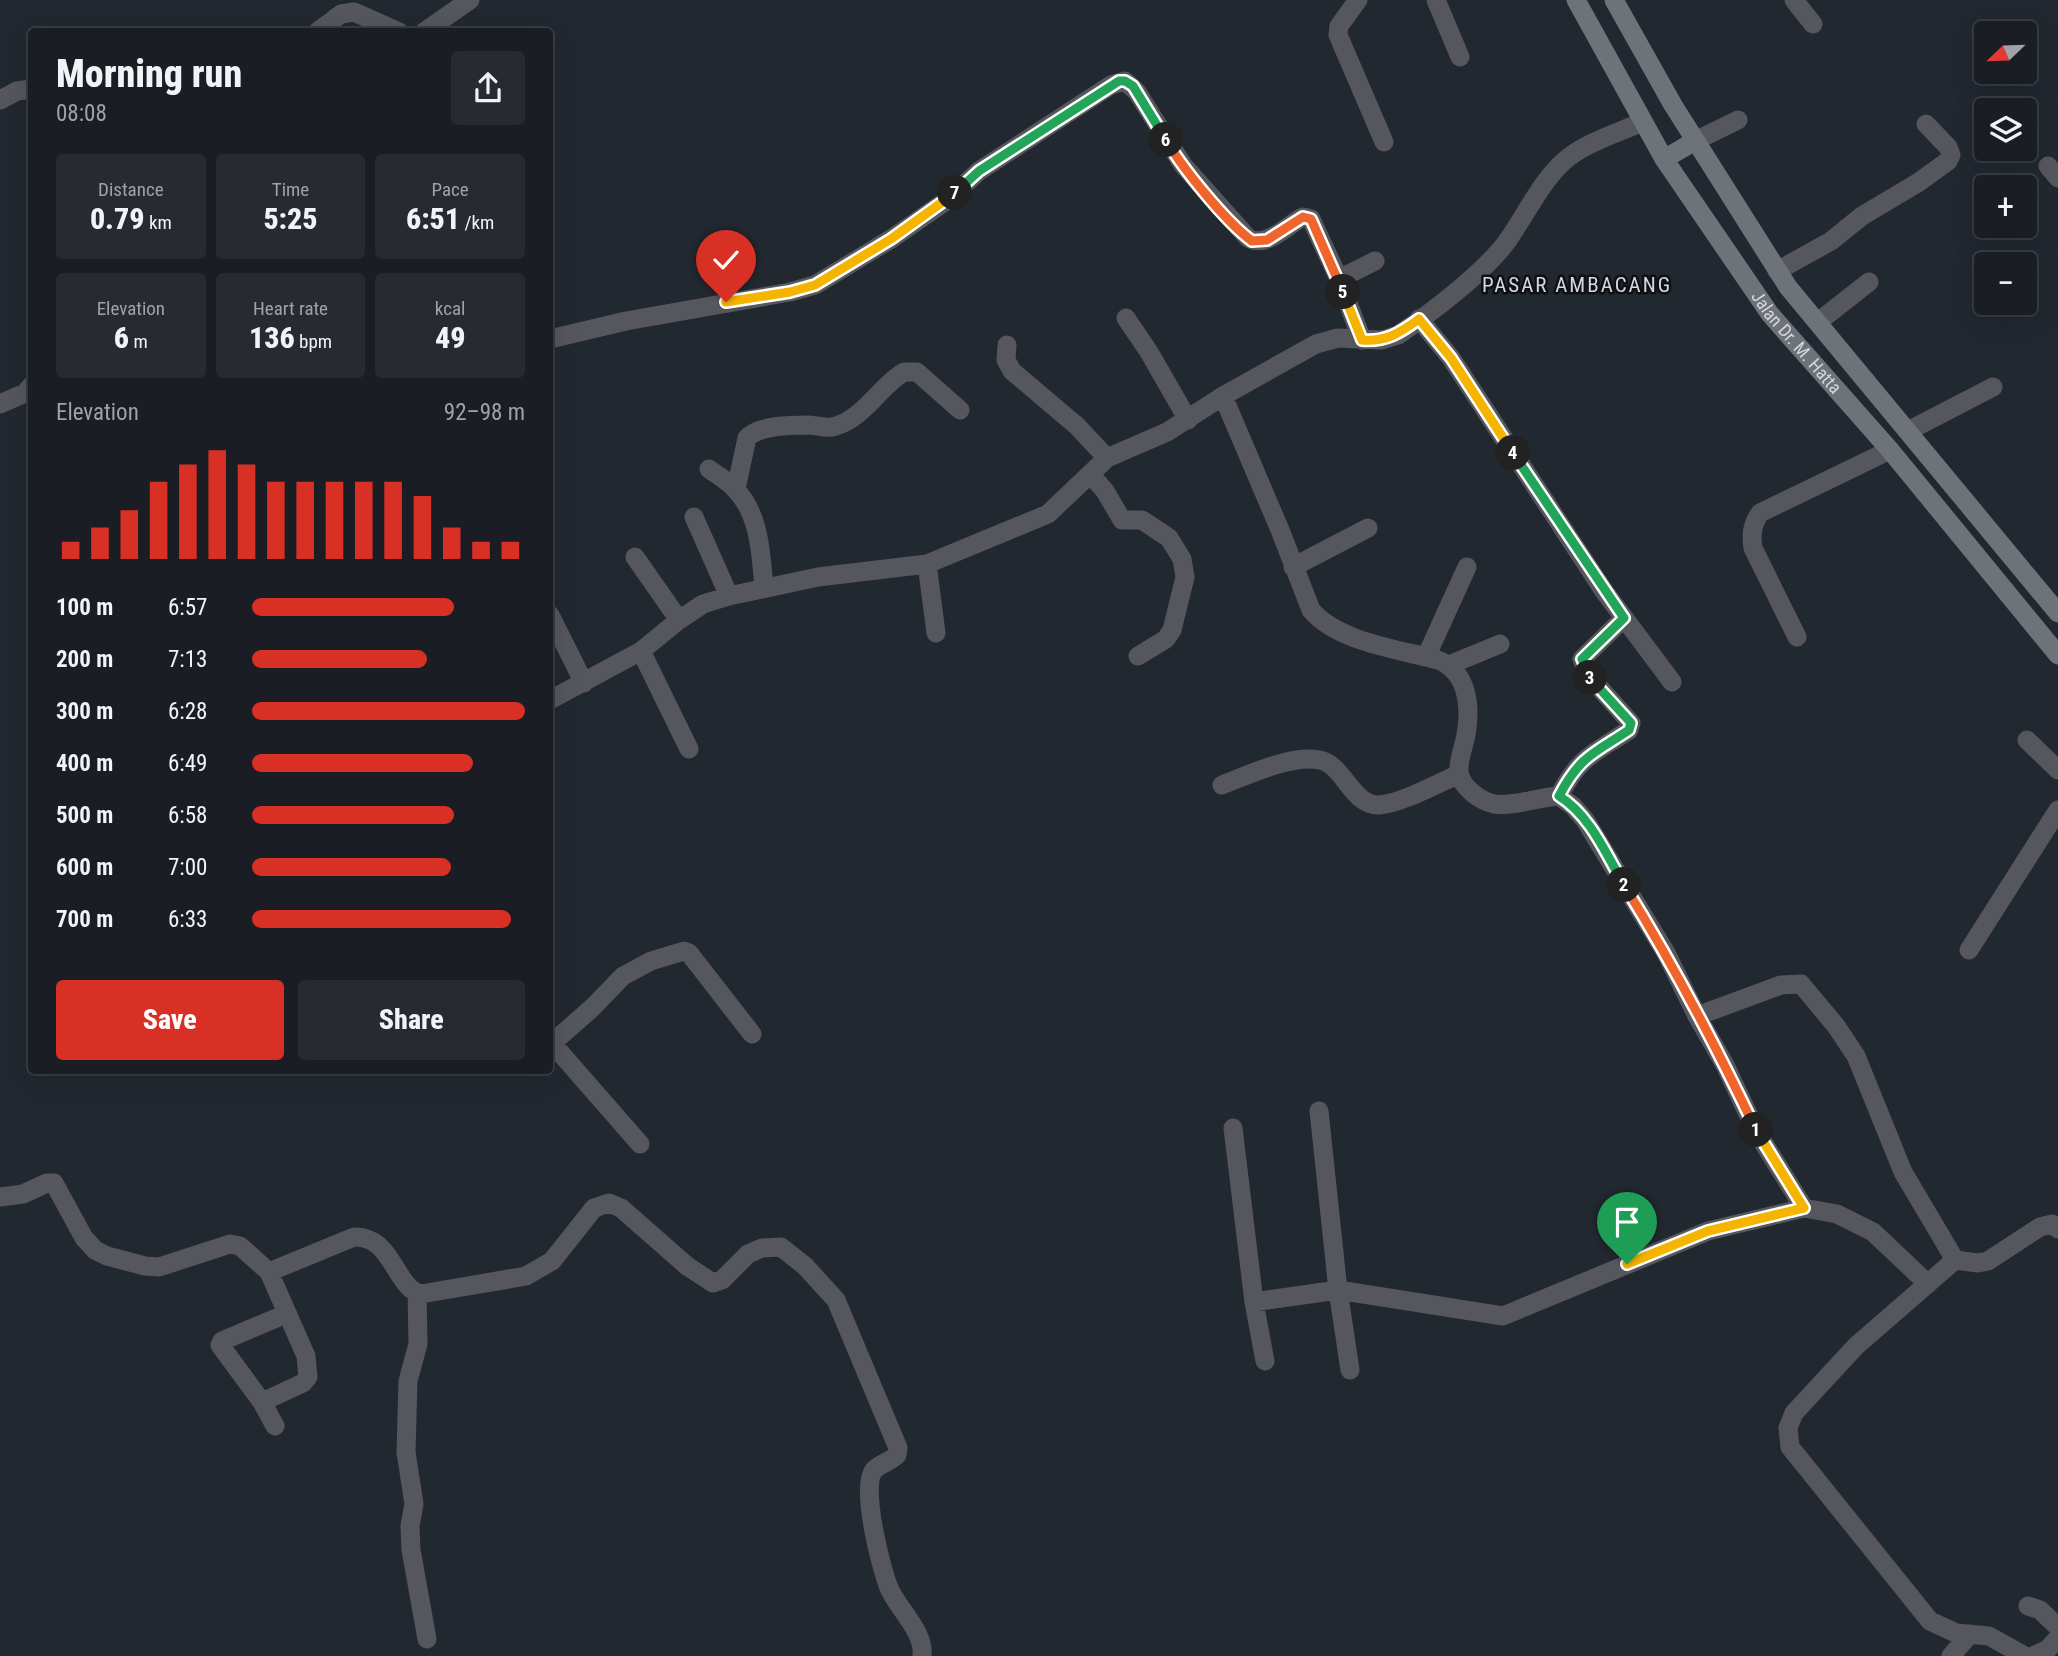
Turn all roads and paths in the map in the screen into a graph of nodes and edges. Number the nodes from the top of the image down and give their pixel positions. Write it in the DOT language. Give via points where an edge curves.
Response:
graph roads {
  1 [pos="470,0"];
  2 [pos="1358,0"];
  3 [pos="1436,0"];
  4 [pos="1576,0"];
  5 [pos="1614,0"];
  6 [pos="1794,0"];
  7 [pos="1813,24"];
  8 [pos="322,28"];
  9 [pos="390,28"];
  10 [pos="430,28"];
  11 [pos="1460,57"];
  12 [pos="28,90"];
  13 [pos="0,100"];
  14 [pos="1738,120"];
  15 [pos="1642,122"];
  16 [pos="1926,124"];
  17 [pos="1695,141"];
  18 [pos="1384,142"];
  19 [pos="1664,159"];
  20 [pos="1375,261"];
  21 [pos="1777,271"];
  22 [pos="1339,279"];
  23 [pos="1869,282"];
  24 [pos="1126,318"];
  25 [pos="1419,319"];
  26 [pos="1818,322"];
  27 [pos="553,339"];
  28 [pos="1362,340"];
  29 [pos="1007,345"];
  30 [pos="1993,387"];
  31 [pos="28,394"];
  32 [pos="1223,396"];
  33 [pos="0,404"];
  34 [pos="960,410"];
  35 [pos="1188,420"];
  36 [pos="1908,431"];
  37 [pos="1889,450"];
  38 [pos="1107,458"];
  39 [pos="709,469"];
  40 [pos="1090,474"];
  41 [pos="736,489"];
  42 [pos="694,517"];
  43 [pos="1368,528"];
  44 [pos="635,557"];
  45 [pos="927,564"];
  46 [pos="1293,566"];
  47 [pos="1467,567"];
  48 [pos="764,588"];
  49 [pos="729,596"];
  50 [pos="2057,610"];
  51 [pos="1624,618"];
  52 [pos="679,620"];
  53 [pos="553,621"];
  54 [pos="936,633"];
  55 [pos="1797,637"];
  56 [pos="1500,644"];
  57 [pos="641,651"];
  58 [pos="2058,655"];
  59 [pos="1138,656"];
  60 [pos="1426,657"];
  61 [pos="1449,665"];
  62 [pos="1672,682"];
  63 [pos="584,683"];
  64 [pos="553,699"];
  65 [pos="2027,740"];
  66 [pos="689,749"];
  67 [pos="2058,771"];
  68 [pos="1459,774"];
  69 [pos="1222,785"];
  70 [pos="1559,796"];
  71 [pos="2058,810"];
  72 [pos="1969,950"];
  73 [pos="1697,1016"];
  74 [pos="752,1034"];
  75 [pos="553,1040"];
  76 [pos="553,1044"];
  77 [pos="1319,1111"];
  78 [pos="1233,1128"];
  79 [pos="640,1144"];
  80 [pos="0,1197"];
  81 [pos="1804,1208"];
  82 [pos="2058,1229"];
  83 [pos="1955,1260"];
  84 [pos="269,1272"];
  85 [pos="1928,1284"];
  86 [pos="1338,1290"];
  87 [pos="416,1293"];
  88 [pos="1254,1302"];
  89 [pos="286,1314"];
  90 [pos="1265,1361"];
  91 [pos="1350,1370"];
  92 [pos="262,1402"];
  93 [pos="275,1426"];
  94 [pos="2028,1606"];
  95 [pos="2058,1627"];
  96 [pos="1970,1634"];
  97 [pos="2058,1638"];
  98 [pos="427,1639"];
  99 [pos="922,1656"];
  100 [pos="1951,1656"];
  101 [pos="2025,1656"];
  102 [pos="2033,1656"];
  1 -- 10 [label="street"];
  2 -- 18 [label="street" via="1338,35"];
  3 -- 11 [label="street"];
  4 -- 15 [label="main road, Jalan Dr. M. Hatta"];
  5 -- 17 [label="main road, Jalan Dr. M. Hatta"];
  6 -- 7 [label="street"];
  8 -- 9 [label="street" via="348,12"];
  12 -- 13 [label="street"];
  14 -- 17 [label="street"];
  15 -- 19 [label="main road, Jalan Dr. M. Hatta"];
  15 -- 25 [label="street" via="1567,158 1490,261"];
  16 -- 21 [label="street" via="1948,147 1948,161 1831,241"];
  17 -- 19 [label="main road"];
  17 -- 21 [label="main road, Jalan Dr. M. Hatta"];
  19 -- 37 [label="main road, Jalan Dr. M. Hatta" via="1770,314"];
  20 -- 22 [label="street"];
  21 -- 26 [label="main road, Jalan Dr. M. Hatta"];
  22 -- 27 [label="street" via="1308,217 1262,242 1248,238 1176,156 1133,86 1119,81 979,171 946,201 891,239 815,285"];
  22 -- 28 [label="street"];
  23 -- 26 [label="street"];
  24 -- 35 [label="street"];
  25 -- 28 [label="street" via="1391,338"];
  25 -- 51 [label="street" via="1458,368"];
  26 -- 36 [label="main road, Jalan Dr. M. Hatta"];
  28 -- 32 [label="street" via="1323,341"];
  29 -- 38 [label="street" via="1006,360 1012,371"];
  30 -- 36 [label="street"];
  31 -- 33 [label="street"];
  32 -- 35 [label="street"];
  32 -- 46 [label="street"];
  34 -- 41 [label="street" via="917,372 904,372 873,402 836,426 795,426 750,435"];
  35 -- 38 [label="street"];
  36 -- 50 [label="main road, Jalan Dr. M. Hatta"];
  37 -- 55 [label="street" via="1760,513 1754,522 1753,548"];
  37 -- 58 [label="main road, Jalan Dr. M. Hatta"];
  38 -- 40 [label="street"];
  39 -- 41 [label="street"];
  40 -- 45 [label="street" via="1048,514"];
  40 -- 59 [label="street" via="1122,520 1142,520 1169,538 1182,559 1185,577 1172,630 1159,645"];
  41 -- 48 [label="street" via="756,531"];
  42 -- 49 [label="street"];
  43 -- 46 [label="street"];
  44 -- 52 [label="street"];
  45 -- 48 [label="street"];
  45 -- 54 [label="street"];
  46 -- 60 [label="street" via="1319,620 1358,639"];
  47 -- 60 [label="street"];
  48 -- 49 [label="street"];
  49 -- 52 [label="street" via="703,604"];
  51 -- 62 [label="street"];
  51 -- 70 [label="street" via="1582,659 1589,676 1631,723 1629,730 1580,763"];
  52 -- 57 [label="street"];
  53 -- 63 [label="street"];
  56 -- 61 [label="street"];
  57 -- 63 [label="street"];
  57 -- 66 [label="street"];
  60 -- 61 [label="street"];
  61 -- 68 [label="street" via="1461,680 1467,700"];
  63 -- 64 [label="street"];
  65 -- 67 [label="street"];
  68 -- 69 [label="street" via="1379,805 1370,804 1320,760 1277,764"];
  68 -- 70 [label="street" via="1476,795 1496,804"];
  70 -- 73 [label="street" via="1585,820 1666,953"];
  71 -- 72 [label="street"];
  73 -- 81 [label="street" via="1756,1131"];
  73 -- 83 [label="street" via="1781,985 1801,984 1809,990 1856,1056 1903,1172"];
  74 -- 75 [label="street" via="684,951 623,976"];
  76 -- 79 [label="street"];
  77 -- 86 [label="street"];
  78 -- 88 [label="street"];
  80 -- 84 [label="street" via="54,1183 84,1238 107,1256 159,1267 230,1244 240,1246"];
  81 -- 85 [label="street" via="1837,1214 1873,1232"];
  81 -- 86 [label="street" via="1708,1231 1503,1316"];
  82 -- 83 [label="street" via="2052,1224 2040,1227 1988,1261"];
  83 -- 85 [label="street"];
  84 -- 87 [label="street" via="361,1236 382,1248"];
  84 -- 89 [label="street"];
  85 -- 96 [label="street" via="1856,1346 1794,1412 1788,1429 1790,1447 1930,1621"];
  86 -- 88 [label="street"];
  86 -- 91 [label="street"];
  87 -- 98 [label="street" via="418,1343 408,1381 406,1458 414,1504 411,1550"];
  87 -- 99 [label="street" via="526,1276 552,1261 594,1208 609,1203 713,1283 748,1254 780,1247 806,1266 836,1300 898,1448 897,1455 875,1470 869,1489 889,1588 918,1636"];
  88 -- 90 [label="street"];
  89 -- 92 [label="street" via="306,1356 308,1377"];
  89 -- 92 [label="street" via="222,1340 220,1345"];
  92 -- 93 [label="street"];
  94 -- 95 [label="street" via="2040,1610"];
  96 -- 100 [label="street"];
  96 -- 101 [label="street" via="1989,1636"];
  97 -- 102 [label="street"];
}
